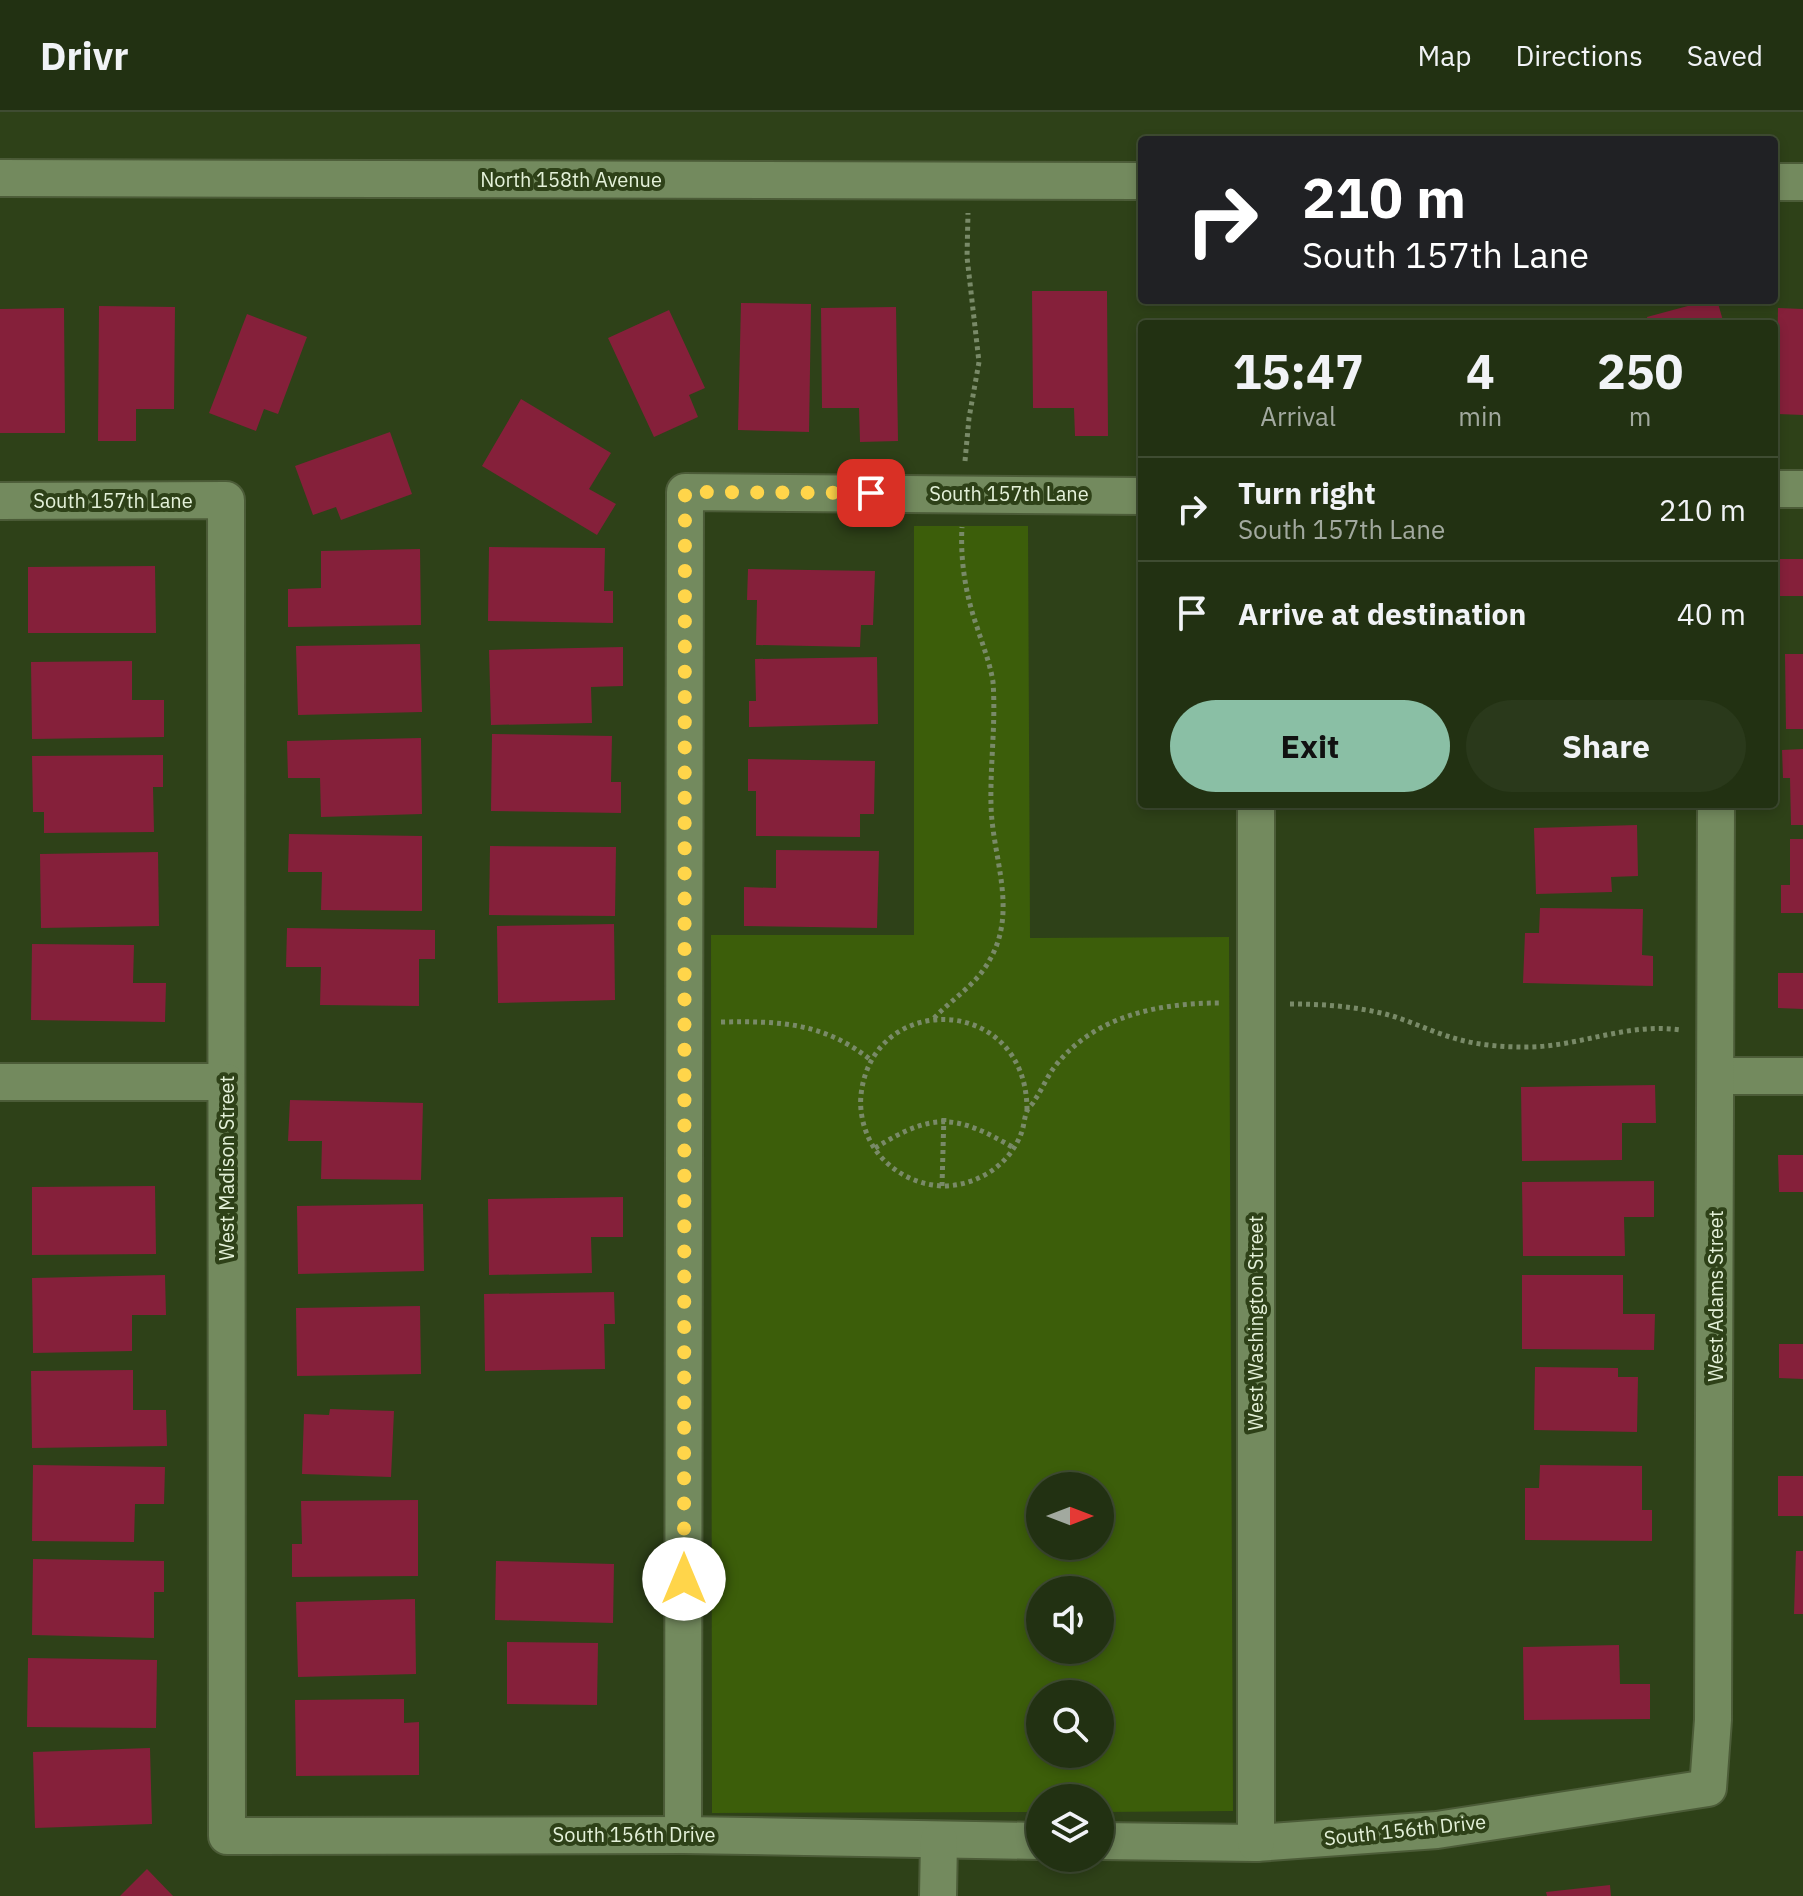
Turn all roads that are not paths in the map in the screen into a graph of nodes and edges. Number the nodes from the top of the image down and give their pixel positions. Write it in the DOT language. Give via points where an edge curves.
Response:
graph roads {
  1 [pos="0,178"];
  2 [pos="1138,181"];
  3 [pos="1778,182"];
  4 [pos="1803,182"];
  5 [pos="1778,489"];
  6 [pos="1803,489"];
  7 [pos="1138,496"];
  8 [pos="226,500"];
  9 [pos="0,501"];
  10 [pos="1256,808"];
  11 [pos="1716,808"];
  12 [pos="1717,1076"];
  13 [pos="1803,1076"];
  14 [pos="0,1082"];
  15 [pos="226,1082"];
  16 [pos="1708,1788"];
  17 [pos="683,1835"];
  18 [pos="227,1836"];
  19 [pos="939,1840"];
  20 [pos="1026,1841"];
  21 [pos="1114,1841"];
  22 [pos="1256,1843"];
  23 [pos="938,1896"];
  1 -- 2 [label="street, North 158th Avenue"];
  3 -- 4 [label="street"];
  5 -- 6 [label="street"];
  7 -- 17 [label="street, South 157th Lane" via="685,492"];
  8 -- 9 [label="street, South 157th Lane"];
  8 -- 15 [label="street, West Madison Street"];
  10 -- 22 [label="street, West Washington Street"];
  11 -- 12 [label="street, West Adams Street"];
  12 -- 13 [label="street"];
  12 -- 16 [label="street, West Adams Street" via="1713,1720"];
  14 -- 15 [label="street"];
  15 -- 18 [label="street, West Madison Street"];
  16 -- 22 [label="street, South 156th Drive" via="1437,1830"];
  17 -- 18 [label="street, South 156th Drive"];
  17 -- 19 [label="street, South 156th Drive"];
  19 -- 20 [label="street, South 156th Drive"];
  19 -- 23 [label="street"];
  21 -- 22 [label="street, South 156th Drive"];
}
